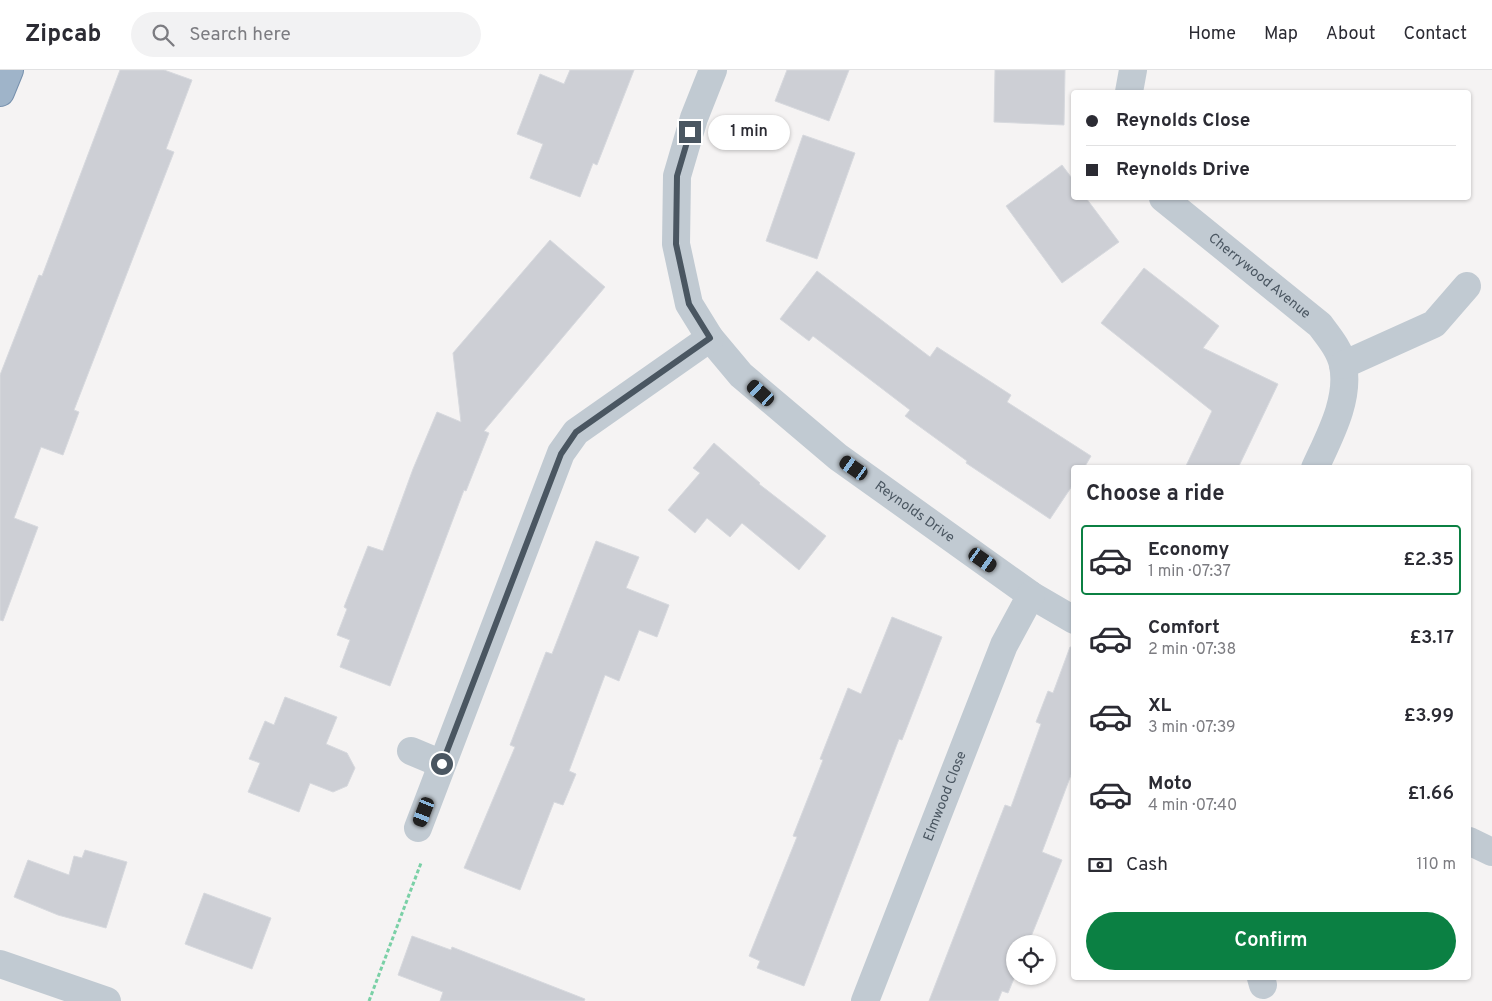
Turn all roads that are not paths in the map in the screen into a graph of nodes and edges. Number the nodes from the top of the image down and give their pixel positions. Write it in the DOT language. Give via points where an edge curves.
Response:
graph roads {
  1 [pos="9,70"];
  2 [pos="713,70"];
  3 [pos="1133,70"];
  4 [pos="1128,90"];
  5 [pos="0,92"];
  6 [pos="1165,200"];
  7 [pos="1467,286"];
  8 [pos="710,338"];
  9 [pos="1343,365"];
  10 [pos="1316,465"];
  11 [pos="1031,595"];
  12 [pos="1071,618"];
  13 [pos="411,751"];
  14 [pos="442,764"];
  15 [pos="418,828"];
  16 [pos="1471,842"];
  17 [pos="1492,852"];
  18 [pos="0,964"];
  19 [pos="107,1001"];
  20 [pos="865,1001"];
  1 -- 5 [label="highway"];
  2 -- 8 [label="street, Reynolds Drive" via="694,118 677,176 676,244 689,304"];
  3 -- 4 [label="street"];
  6 -- 9 [label="street, Cherrywood Avenue" via="1320,326 1333,343"];
  7 -- 9 [label="street" via="1434,324"];
  8 -- 11 [label="street, Reynolds Drive" via="741,375 838,457"];
  8 -- 14 [label="street" via="576,432 561,454"];
  9 -- 10 [label="street, Cherrywood Avenue" via="1340,405"];
  11 -- 12 [label="street, Reynolds Drive"];
  11 -- 20 [label="street, Elmwood Close" via="1004,645"];
  13 -- 14 [label="street"];
  14 -- 15 [label="street"];
  16 -- 17 [label="street"];
  18 -- 19 [label="street"];
}
